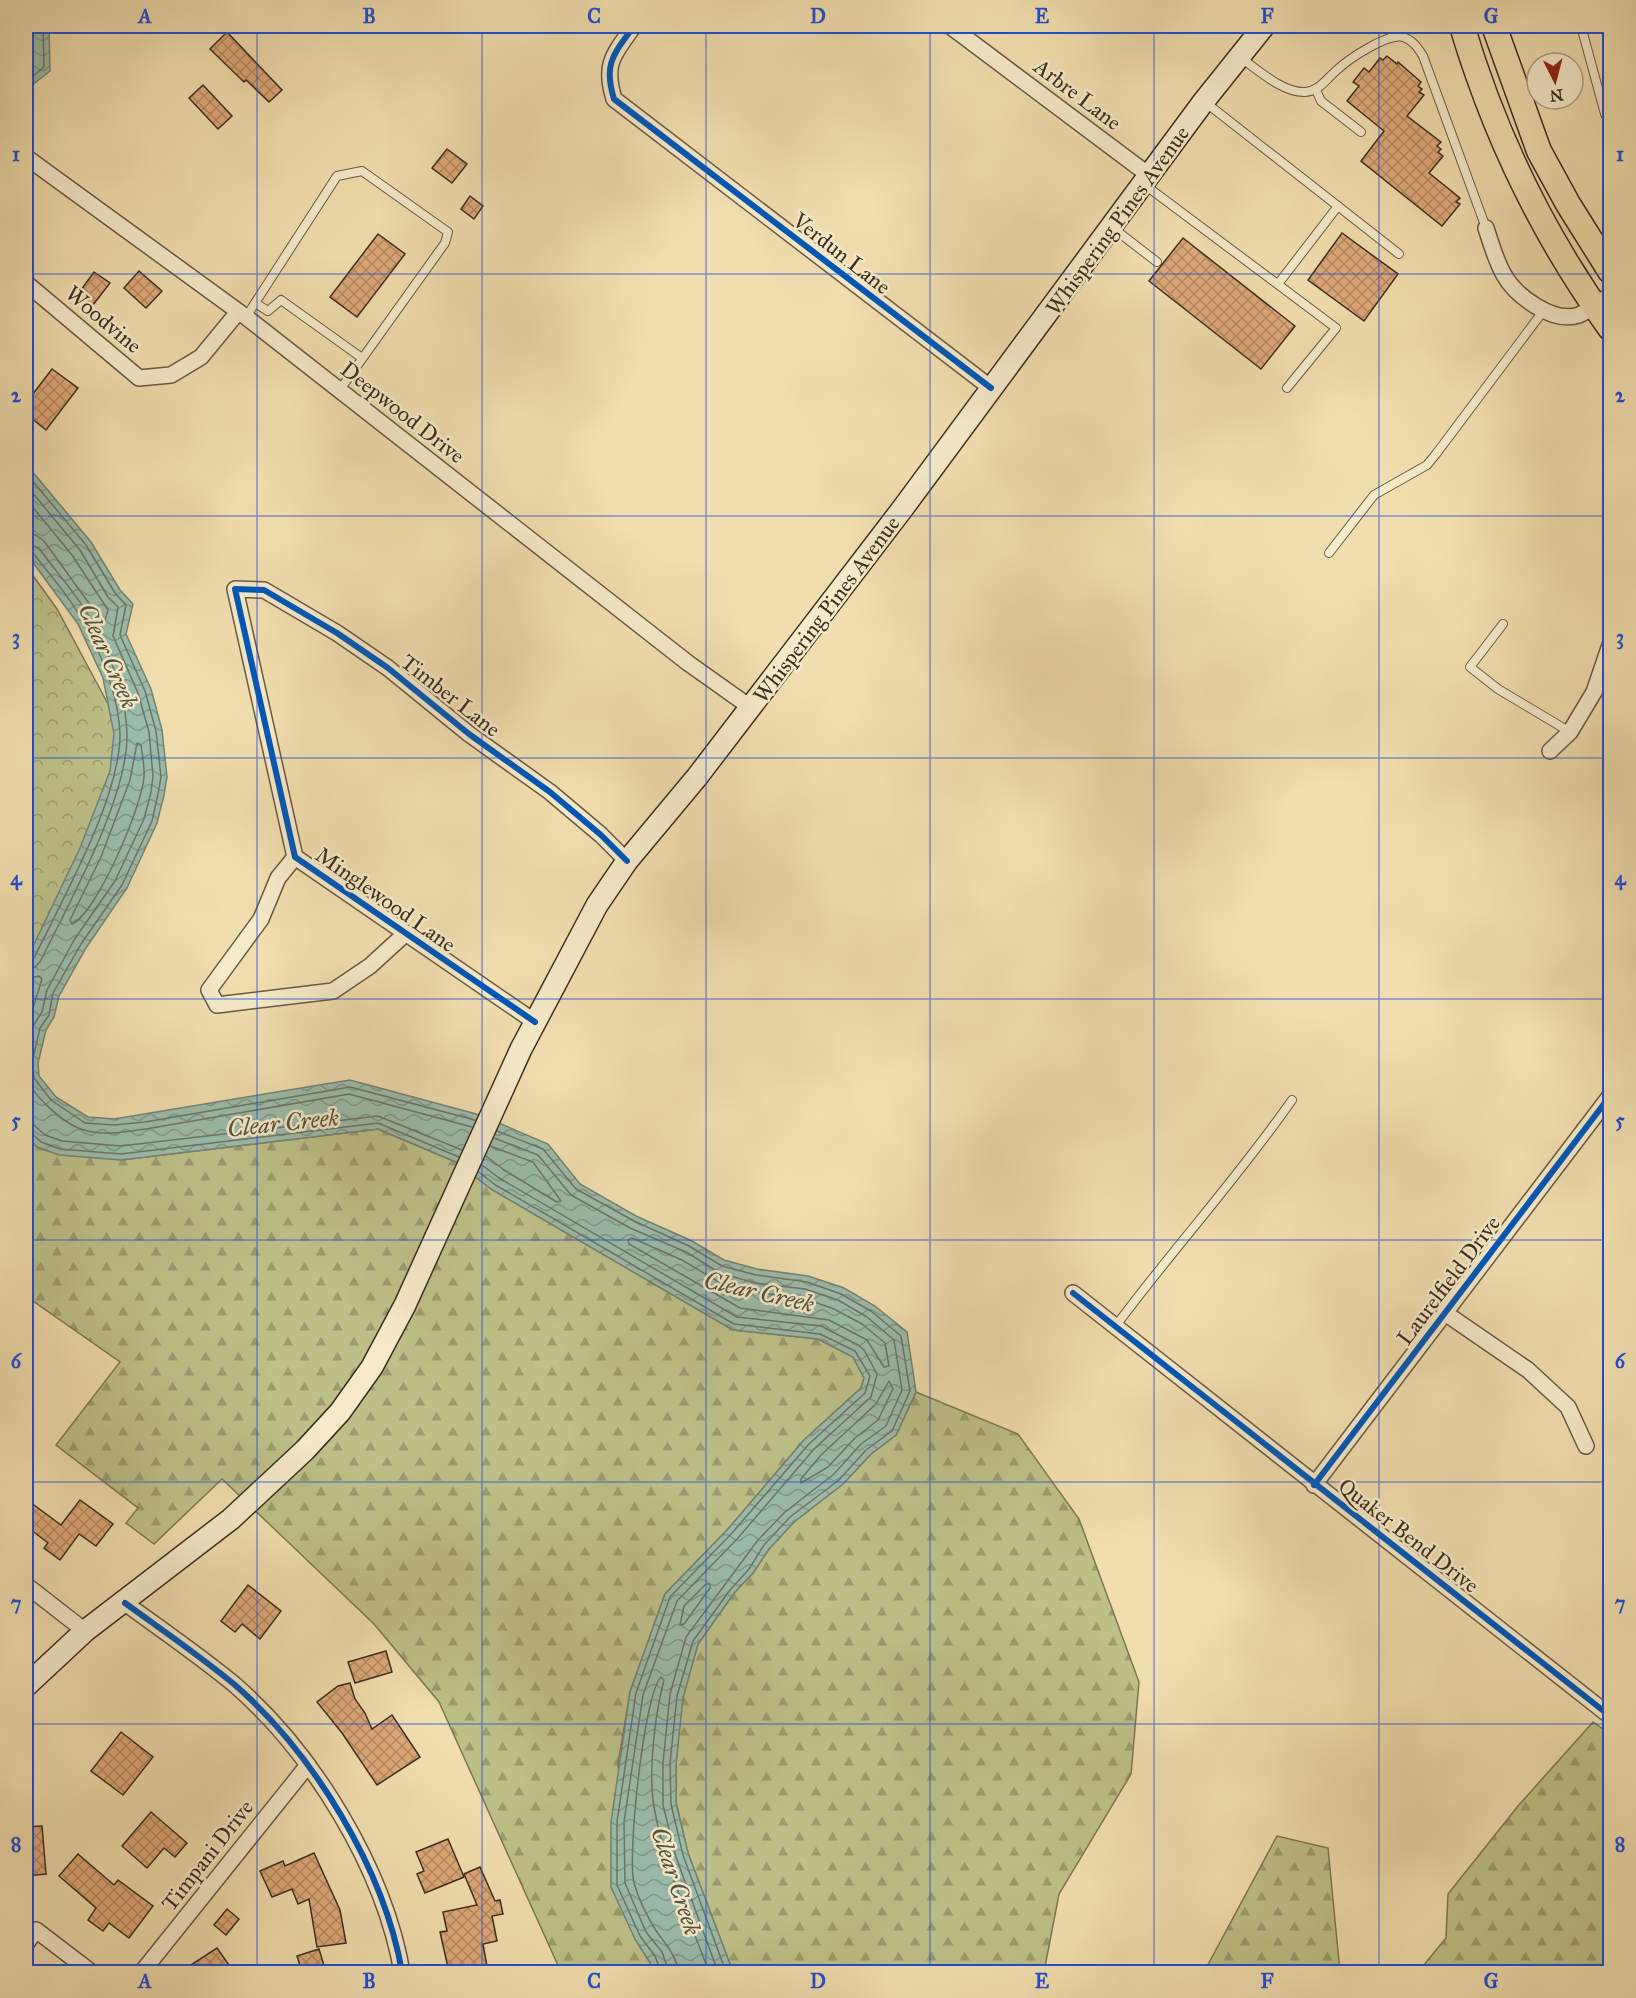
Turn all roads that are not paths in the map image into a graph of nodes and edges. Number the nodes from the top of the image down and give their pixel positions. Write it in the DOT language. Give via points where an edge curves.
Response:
graph roads {
  1 [pos="634,26"];
  2 [pos="950,26"];
  3 [pos="1264,26"];
  4 [pos="1462,26"];
  5 [pos="1494,26"];
  6 [pos="1581,26"];
  7 [pos="1239,57"];
  8 [pos="1316,90"];
  9 [pos="1204,101"];
  10 [pos="1611,121"];
  11 [pos="1361,132"];
  12 [pos="26,157"];
  13 [pos="1147,181"];
  14 [pos="1338,206"];
  15 [pos="1113,228"];
  16 [pos="1486,228"];
  17 [pos="1399,254"];
  18 [pos="1157,262"];
  19 [pos="1611,271"];
  20 [pos="26,283"];
  21 [pos="1278,284"];
  22 [pos="1603,301"];
  23 [pos="255,303"];
  24 [pos="1544,310"];
  25 [pos="242,315"];
  26 [pos="1611,328"];
  27 [pos="362,358"];
  28 [pos="991,388"];
  29 [pos="1287,388"];
  30 [pos="339,391"];
  31 [pos="1329,553"];
  32 [pos="236,589"];
  33 [pos="1503,624"];
  34 [pos="1611,645"];
  35 [pos="750,707"];
  36 [pos="1570,732"];
  37 [pos="1550,751"];
  38 [pos="295,857"];
  39 [pos="627,861"];
  40 [pos="405,934"];
  41 [pos="535,1022"];
  42 [pos="1610,1097"];
  43 [pos="1292,1100"];
  44 [pos="1073,1293"];
  45 [pos="1445,1313"];
  46 [pos="1115,1327"];
  47 [pos="1586,1446"];
  48 [pos="1314,1485"];
  49 [pos="26,1585"];
  50 [pos="125,1603"];
  51 [pos="85,1631"];
  52 [pos="26,1686"];
  53 [pos="1611,1716"];
  54 [pos="308,1765"];
  55 [pos="26,1944"];
  56 [pos="91,1972"];
  57 [pos="142,1972"];
  58 [pos="402,1972"];
  1 -- 28 [label="street, Verdun Lane" via="610,60 608,80 614,99"];
  2 -- 13 [label="street, Arbre Lane"];
  3 -- 7 [label="main road, Whispering Pines Avenue"];
  4 -- 22 [label="main road" via="1492,115 1518,173 1544,223"];
  5 -- 19 [label="main road" via="1539,151"];
  6 -- 10 [label="lane" via="1605,114"];
  7 -- 8 [label="lane" via="1291,89"];
  7 -- 9 [label="main road, Whispering Pines Avenue"];
  8 -- 11 [label="lane" via="1321,101"];
  8 -- 16 [label="lane" via="1338,68 1379,42 1403,37 1417,47"];
  9 -- 13 [label="main road, Whispering Pines Avenue"];
  9 -- 14 [label="lane"];
  12 -- 25 [label="street, Deepwood Drive"];
  13 -- 15 [label="main road, Whispering Pines Avenue"];
  13 -- 21 [label="lane"];
  14 -- 17 [label="lane"];
  14 -- 21 [label="lane"];
  15 -- 18 [label="lane"];
  15 -- 28 [label="main road, Whispering Pines Avenue"];
  16 -- 24 [label="street" via="1506,278 1520,294"];
  20 -- 25 [label="street, Woodvine" via="140,378 171,375 201,357"];
  21 -- 29 [label="lane" via="1336,328"];
  22 -- 24 [label="street" via="1578,315 1556,315"];
  22 -- 26 [label="main road"];
  23 -- 25 [label="lane"];
  23 -- 27 [label="lane" via="268,311 281,300"];
  23 -- 27 [label="lane" via="338,176 362,171 448,232 445,243"];
  24 -- 31 [label="lane" via="1436,454 1426,465 1374,495"];
  25 -- 30 [label="street, Deepwood Drive"];
  27 -- 30 [label="lane"];
  28 -- 35 [label="main road, Whispering Pines Avenue"];
  30 -- 35 [label="street, Deepwood Drive"];
  32 -- 38 [label="street, Minglewood Lane"];
  32 -- 39 [label="street, Timber Lane" via="264,590 388,668 469,734 550,792"];
  33 -- 36 [label="lane" via="1470,667 1498,689"];
  34 -- 36 [label="street" via="1594,692"];
  35 -- 39 [label="main road, Whispering Pines Avenue"];
  36 -- 37 [label="street"];
  38 -- 40 [label="street, Minglewood Lane"];
  38 -- 40 [label="street" via="278,878 261,919 209,990 217,1005 333,991 370,966"];
  39 -- 41 [label="main road, Whispering Pines Avenue" via="581,932"];
  40 -- 41 [label="street, Minglewood Lane"];
  41 -- 50 [label="main road, Whispering Pines Avenue" via="405,1305 372,1367 340,1412 305,1450 231,1519"];
  42 -- 45 [label="street, Laurelfield Drive"];
  43 -- 46 [label="lane"];
  44 -- 46 [label="street, Quaker Bend Drive"];
  45 -- 47 [label="street" via="1528,1370 1568,1407"];
  45 -- 48 [label="street, Laurelfield Drive"];
  46 -- 48 [label="street, Quaker Bend Drive"];
  48 -- 53 [label="street, Quaker Bend Drive"];
  49 -- 51 [label="street"];
  50 -- 51 [label="main road, Whispering Pines Avenue"];
  50 -- 54 [label="street" via="236,1686"];
  51 -- 52 [label="main road, Whispering Pines Avenue"];
  54 -- 57 [label="street, Timpani Drive"];
  54 -- 58 [label="street" via="347,1826 380,1889"];
  55 -- 56 [label="street" via="36,1930"];
}
